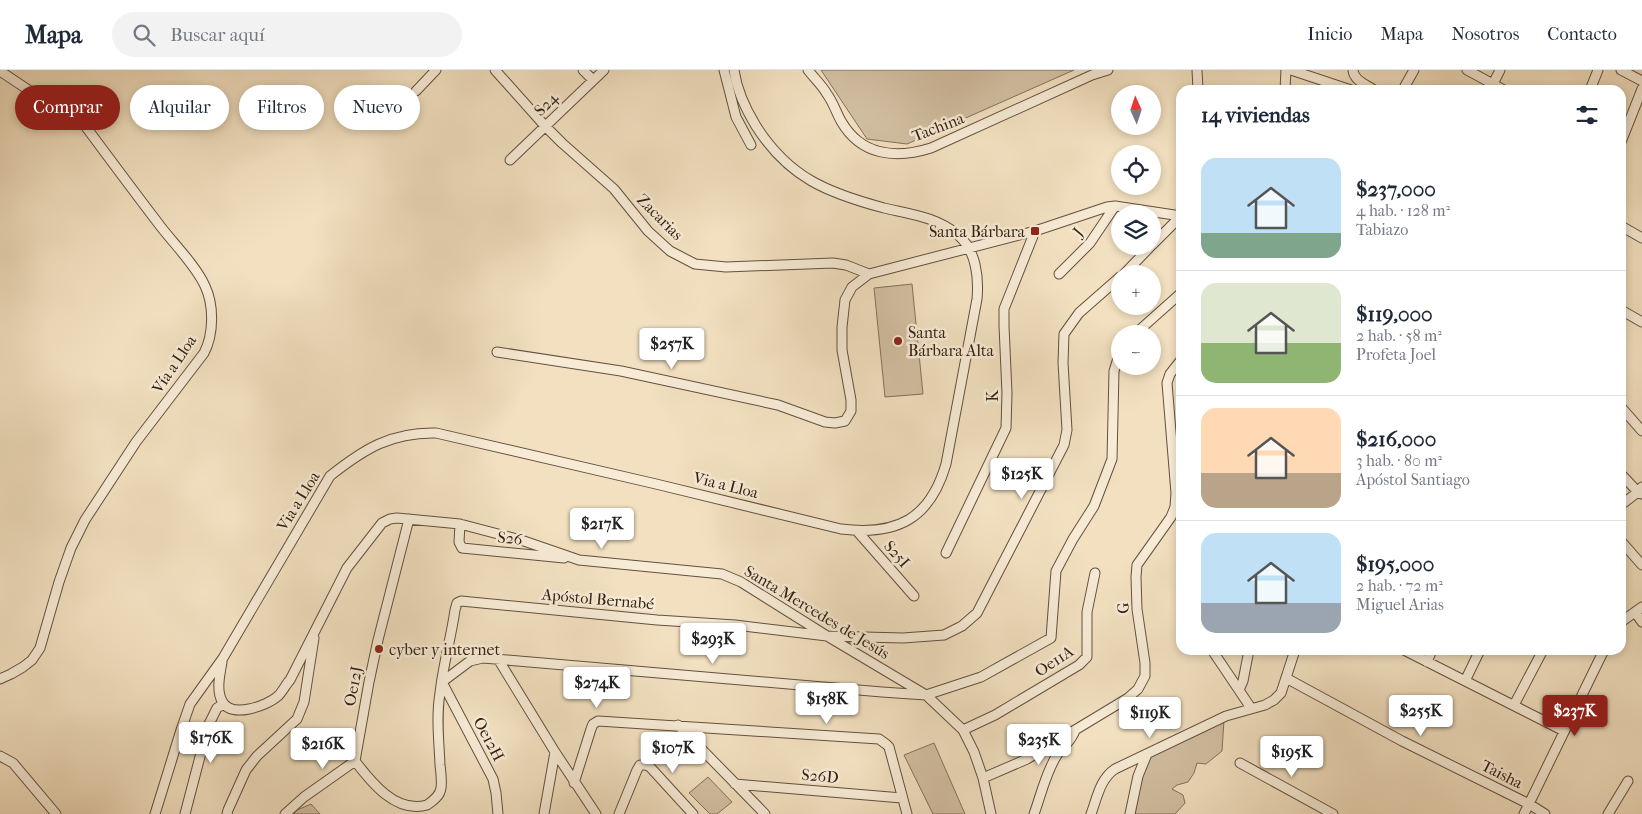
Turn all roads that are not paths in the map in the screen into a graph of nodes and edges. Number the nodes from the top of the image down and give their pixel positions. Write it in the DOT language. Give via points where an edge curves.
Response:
graph roads {
  1 [pos="436,70"];
  2 [pos="495,70"];
  3 [pos="583,70"];
  4 [pos="604,70"];
  5 [pos="724,70"];
  6 [pos="734,70"];
  7 [pos="808,70"];
  8 [pos="1108,70"];
  9 [pos="1197,70"];
  10 [pos="1286,70"];
  11 [pos="1291,70"];
  12 [pos="1414,70"];
  13 [pos="1467,70"];
  14 [pos="1500,70"];
  15 [pos="1598,70"];
  16 [pos="1621,70"];
  17 [pos="0,71"];
  18 [pos="1354,73"];
  19 [pos="1639,76"];
  20 [pos="593,80"];
  21 [pos="1198,85"];
  22 [pos="1285,85"];
  23 [pos="1336,85"];
  24 [pos="1366,85"];
  25 [pos="1406,85"];
  26 [pos="1488,85"];
  27 [pos="1492,85"];
  28 [pos="1592,85"];
  29 [pos="420,87"];
  30 [pos="1642,89"];
  31 [pos="545,126"];
  32 [pos="1626,129"];
  33 [pos="751,146"];
  34 [pos="510,160"];
  35 [pos="1111,206"];
  36 [pos="1111,212"];
  37 [pos="1161,213"];
  38 [pos="1176,215"];
  39 [pos="1176,221"];
  40 [pos="1626,229"];
  41 [pos="1035,231"];
  42 [pos="1161,237"];
  43 [pos="1642,238"];
  44 [pos="969,249"];
  45 [pos="1143,255"];
  46 [pos="1133,265"];
  47 [pos="869,274"];
  48 [pos="1059,274"];
  49 [pos="1111,285"];
  50 [pos="1176,297"];
  51 [pos="1626,313"];
  52 [pos="1642,322"];
  53 [pos="1145,325"];
  54 [pos="497,352"];
  55 [pos="1176,366"];
  56 [pos="1114,375"];
  57 [pos="1626,413"];
  58 [pos="1642,431"];
  59 [pos="1626,478"];
  60 [pos="1641,491"];
  61 [pos="1176,493"];
  62 [pos="1176,493"];
  63 [pos="1626,502"];
  64 [pos="409,519"];
  65 [pos="460,524"];
  66 [pos="857,531"];
  67 [pos="1626,546"];
  68 [pos="946,553"];
  69 [pos="580,560"];
  70 [pos="1641,561"];
  71 [pos="1095,573"];
  72 [pos="914,596"];
  73 [pos="1638,609"];
  74 [pos="1626,618"];
  75 [pos="1642,622"];
  76 [pos="315,630"];
  77 [pos="826,636"];
  78 [pos="1215,655"];
  79 [pos="1247,655"];
  80 [pos="1294,655"];
  81 [pos="1414,655"];
  82 [pos="1430,655"];
  83 [pos="1478,655"];
  84 [pos="1540,655"];
  85 [pos="1602,655"];
  86 [pos="223,658"];
  87 [pos="498,659"];
  88 [pos="1427,662"];
  89 [pos="1286,678"];
  90 [pos="0,679"];
  91 [pos="1465,681"];
  92 [pos="442,682"];
  93 [pos="1239,690"];
  94 [pos="926,694"];
  95 [pos="224,704"];
  96 [pos="1514,706"];
  97 [pos="1251,708"];
  98 [pos="678,725"];
  99 [pos="963,730"];
  100 [pos="1075,730"];
  101 [pos="1564,731"];
  102 [pos="555,752"];
  103 [pos="1147,754"];
  104 [pos="0,756"];
  105 [pos="355,762"];
  106 [pos="1240,762"];
  107 [pos="983,778"];
  108 [pos="1628,781"];
  109 [pos="574,783"];
  110 [pos="735,784"];
  111 [pos="902,798"];
  112 [pos="1529,804"];
  113 [pos="56,814"];
  114 [pos="155,814"];
  115 [pos="185,814"];
  116 [pos="227,814"];
  117 [pos="285,814"];
  118 [pos="498,814"];
  119 [pos="544,814"];
  120 [pos="596,814"];
  121 [pos="618,814"];
  122 [pos="693,814"];
  123 [pos="765,814"];
  124 [pos="908,814"];
  125 [pos="991,814"];
  126 [pos="1034,814"];
  127 [pos="1091,814"];
  128 [pos="1130,814"];
  129 [pos="1332,814"];
  130 [pos="1524,814"];
  131 [pos="1545,814"];
  132 [pos="1608,814"];
  1 -- 29 [label="street"];
  2 -- 31 [label="street, Zacarias"];
  3 -- 20 [label="street"];
  4 -- 20 [label="street, S24"];
  5 -- 33 [label="street" via="736,117"];
  6 -- 44 [label="street, Via a Lloa" via="746,110 788,166 832,192 937,222 958,236"];
  7 -- 8 [label="street, Tachina" via="827,94 841,123 861,145 899,155 931,148"];
  9 -- 21 [label="street"];
  10 -- 22 [label="street"];
  11 -- 23 [label="street"];
  12 -- 25 [label="street"];
  13 -- 26 [label="street"];
  14 -- 27 [label="street"];
  15 -- 28 [label="street"];
  16 -- 19 [label="street"];
  17 -- 90 [label="street, Vía a Lloa" via="83,123 202,280 210,302 211,321 204,353 136,442 85,520 59,582 40,648 23,667"];
  18 -- 24 [label="street" via="1356,79"];
  20 -- 31 [label="street, S24"];
  30 -- 32 [label="street"];
  31 -- 34 [label="street, S24"];
  31 -- 47 [label="street, Zacarias" via="614,190 648,231 670,251 695,264 726,267 833,263"];
  35 -- 41 [label="street"];
  36 -- 48 [label="street, J" via="1090,243"];
  37 -- 38 [label="street"];
  39 -- 42 [label="street"];
  40 -- 43 [label="street"];
  41 -- 44 [label="street"];
  41 -- 68 [label="street, K" via="1004,309 1006,428"];
  44 -- 47 [label="street"];
  44 -- 66 [label="street, Via a Lloa" via="976,272 977,299 941,482 932,498 907,522 881,530"];
  45 -- 46 [label="street"];
  47 -- 54 [label="street" via="852,287 846,300 842,350 851,411 845,421 825,422 778,405 621,371"];
  49 -- 77 [label="street, Apóstol Bernabé" via="1080,313 1064,334 1067,430 1064,445 977,612 962,626 944,635 904,638"];
  50 -- 53 [label="street"];
  51 -- 52 [label="street"];
  55 -- 61 [label="street, G" via="1167,382"];
  56 -- 94 [label="street" via="1112,459 1094,506 1056,572 1051,638 981,677"];
  57 -- 58 [label="street"];
  59 -- 60 [label="street"];
  60 -- 63 [label="street"];
  62 -- 100 [label="street, G" via="1171,517 1137,565 1137,609 1145,676 1128,698"];
  64 -- 65 [label="street, Santa Mercedes de Jesús"];
  64 -- 76 [label="street, Santa Mercedes de Jesús" via="390,519 382,523 347,568"];
  64 -- 105 [label="street, Oe12J" via="376,648"];
  65 -- 69 [label="street, Santa Mercedes de Jesús"];
  65 -- 69 [label="street, S26" via="462,548"];
  66 -- 72 [label="street, S25I"];
  66 -- 86 [label="street, Via a Lloa" via="436,433 406,435 354,456 330,476"];
  67 -- 70 [label="street"];
  69 -- 77 [label="street, Santa Mercedes de Jesús" via="722,574 741,582"];
  71 -- 99 [label="street, Oe11A" via="1087,612 1087,657 1079,665 995,715"];
  73 -- 74 [label="street"];
  73 -- 75 [label="street"];
  76 -- 95 [label="street, Santa Mercedes de Jesús" via="290,680 278,696 247,710 237,710"];
  76 -- 116 [label="street" via="304,702 298,719 246,770"];
  77 -- 92 [label="street, Apóstol Bernabé" via="461,601 457,603"];
  77 -- 94 [label="street, Santa Mercedes de Jesús"];
  78 -- 93 [label="street"];
  79 -- 93 [label="street"];
  80 -- 89 [label="street"];
  81 -- 88 [label="street"];
  82 -- 88 [label="street"];
  83 -- 91 [label="street"];
  84 -- 96 [label="street"];
  85 -- 101 [label="street"];
  86 -- 95 [label="street" via="219,686 220,699"];
  86 -- 114 [label="street, Via a Lloa" via="190,704"];
  87 -- 92 [label="street" via="470,660"];
  87 -- 94 [label="street"];
  87 -- 102 [label="street"];
  88 -- 91 [label="street"];
  89 -- 97 [label="street" via="1281,693 1274,700"];
  89 -- 112 [label="street, Taisha" via="1402,741"];
  91 -- 96 [label="street"];
  92 -- 105 [label="street" via="438,725 442,780 437,797 418,808 398,806 382,795"];
  92 -- 118 [label="street, Oe12H" via="493,779"];
  93 -- 97 [label="street"];
  94 -- 99 [label="street, Santa Mercedes de Jesús"];
  95 -- 115 [label="street" via="217,708 208,726"];
  96 -- 101 [label="street"];
  97 -- 103 [label="street" via="1226,716"];
  98 -- 109 [label="street" via="598,721 593,724"];
  98 -- 110 [label="street"];
  98 -- 111 [label="street" via="879,739 889,747"];
  99 -- 107 [label="street, Santa Mercedes de Jesús"];
  100 -- 107 [label="street, G" via="1027,759"];
  100 -- 126 [label="street" via="1048,773"];
  101 -- 112 [label="street"];
  102 -- 109 [label="street"];
  102 -- 119 [label="street"];
  103 -- 127 [label="street" via="1108,773"];
  103 -- 128 [label="street" via="1138,776"];
  104 -- 113 [label="street" via="12,763"];
  105 -- 117 [label="street"];
  106 -- 129 [label="street"];
  107 -- 125 [label="street, Santa Mercedes de Jesús"];
  108 -- 132 [label="street"];
  109 -- 120 [label="street"];
  110 -- 111 [label="street, S26D"];
  110 -- 123 [label="street"];
  111 -- 124 [label="street"];
  112 -- 130 [label="street"];
  112 -- 131 [label="street, Taisha"];
  121 -- 122 [label="street" via="637,770 646,764"];
}
